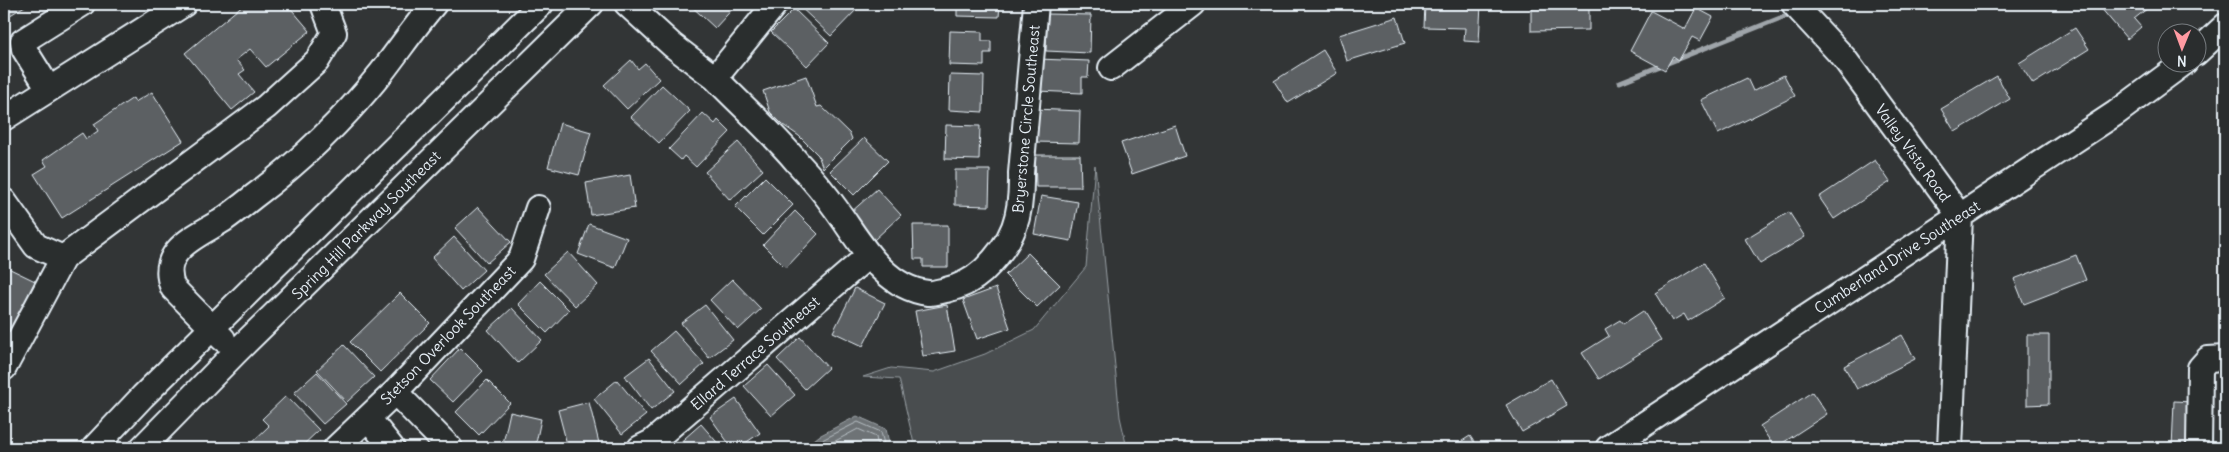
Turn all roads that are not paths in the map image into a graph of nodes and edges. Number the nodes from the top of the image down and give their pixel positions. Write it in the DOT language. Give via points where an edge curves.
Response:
graph roads {
  1 [pos="82,4"];
  2 [pos="184,4"];
  3 [pos="323,4"];
  4 [pos="434,4"];
  5 [pos="541,4"];
  6 [pos="591,4"];
  7 [pos="627,4"];
  8 [pos="774,4"];
  9 [pos="1036,4"];
  10 [pos="1193,4"];
  11 [pos="1794,4"];
  12 [pos="2225,26"];
  13 [pos="2206,44"];
  14 [pos="1112,68"];
  15 [pos="2171,72"];
  16 [pos="715,78"];
  17 [pos="49,89"];
  18 [pos="4,118"];
  19 [pos="4,201"];
  20 [pos="538,208"];
  21 [pos="1960,216"];
  22 [pos="868,256"];
  23 [pos="63,258"];
  24 [pos="212,328"];
  25 [pos="236,352"];
  26 [pos="2225,358"];
  27 [pos="4,368"];
  28 [pos="396,392"];
  29 [pos="368,418"];
  30 [pos="94,448"];
  31 [pos="142,448"];
  32 [pos="336,448"];
  33 [pos="392,448"];
  34 [pos="450,448"];
  35 [pos="640,448"];
  36 [pos="1608,448"];
  37 [pos="1950,448"];
  38 [pos="2199,448"];
  1 -- 17 [label="street" via="23,41 24,49"];
  2 -- 17 [label="street"];
  3 -- 23 [label="street" via="334,33 317,61 266,107"];
  4 -- 24 [label="street" via="380,73 324,136 256,195 178,249 169,280"];
  5 -- 24 [label="street"];
  6 -- 25 [label="street, Spring Hill Parkway Southeast"];
  7 -- 16 [label="street, Bryerstone Circle Southeast"];
  8 -- 16 [label="street"];
  9 -- 22 [label="street, Bryerstone Circle Southeast" via="1021,173 1022,197 1009,241 978,275 955,288 929,294 894,279"];
  10 -- 14 [label="street"];
  11 -- 21 [label="street, Valley Vista Road" via="1844,58"];
  12 -- 13 [label="street"];
  15 -- 21 [label="street, Cumberland Drive Southeast" via="2116,113"];
  16 -- 22 [label="street, Bryerstone Circle Southeast" via="796,160 836,208"];
  17 -- 18 [label="street"];
  19 -- 23 [label="street" via="36,246"];
  20 -- 28 [label="street, Stetson Overlook Southeast" via="521,259"];
  21 -- 36 [label="street, Cumberland Drive Southeast"];
  21 -- 37 [label="street, Valley Vista Road"];
  22 -- 35 [label="street, Ellard Terrace Southeast" via="652,442"];
  23 -- 27 [label="street"];
  24 -- 25 [label="street"];
  24 -- 30 [label="street"];
  25 -- 31 [label="street, Spring Hill Parkway Southeast"];
  26 -- 38 [label="street" via="2208,359 2200,368"];
  28 -- 29 [label="street, Stetson Overlook Southeast"];
  28 -- 34 [label="street"];
  29 -- 32 [label="street, Stetson Overlook Southeast"];
  29 -- 33 [label="street"];
}
